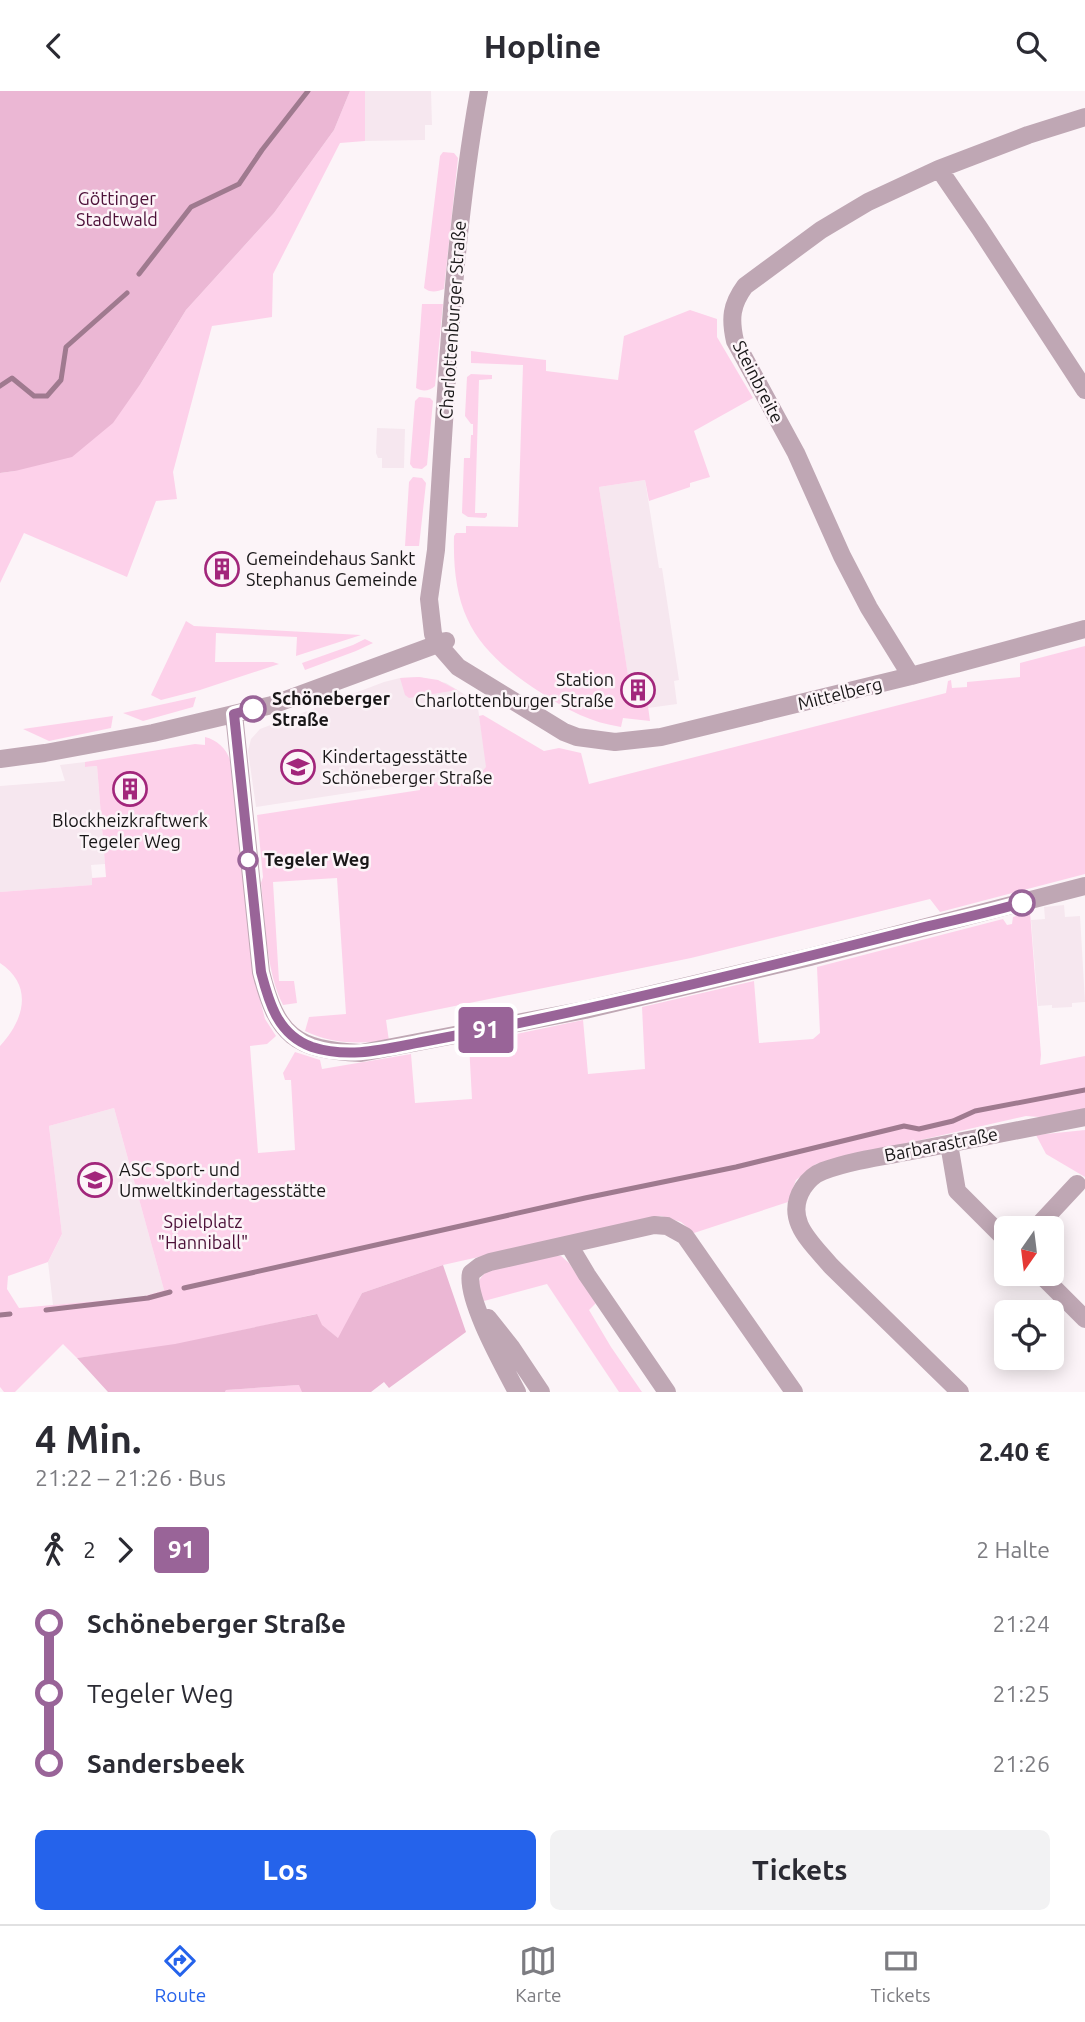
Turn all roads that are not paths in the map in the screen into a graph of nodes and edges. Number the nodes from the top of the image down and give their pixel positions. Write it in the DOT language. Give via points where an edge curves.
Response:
graph roads {
  1 [pos="479,91"];
  2 [pos="1085,117"];
  3 [pos="939,169"];
  4 [pos="1085,390"];
  5 [pos="1085,629"];
  6 [pos="440,637"];
  7 [pos="911,676"];
  8 [pos="234,714"];
  9 [pos="0,759"];
  10 [pos="1085,886"];
  11 [pos="1085,1117"];
  12 [pos="949,1144"];
  13 [pos="1077,1184"];
  14 [pos="1047,1216"];
  15 [pos="994,1228"];
  16 [pos="569,1245"];
  17 [pos="1052,1286"];
  18 [pos="475,1302"];
  19 [pos="1085,1319"];
  20 [pos="517,1392"];
  21 [pos="541,1392"];
  22 [pos="667,1392"];
  23 [pos="794,1392"];
  24 [pos="960,1392"];
  1 -- 6 [label="street, Charlottenburger Straße" via="460,222 436,550"];
  2 -- 3 [label="street, Steinbreite"];
  3 -- 4 [label="street"];
  3 -- 7 [label="street, Steinbreite" via="821,230 745,286 731,313 735,341 796,453 869,608"];
  5 -- 7 [label="street, Mittelberg"];
  6 -- 7 [label="street, Mittelberg" via="458,667 565,732 592,740 632,742 661,737"];
  6 -- 8 [label="street" via="386,664"];
  8 -- 9 [label="street"];
  8 -- 10 [label="street" via="268,999 292,1038 334,1052 360,1053 584,1010"];
  11 -- 12 [label="street, Barbarastraße"];
  12 -- 15 [label="street" via="957,1191"];
  12 -- 24 [label="street, Barbarastraße" via="822,1171 803,1188 796,1218 831,1266"];
  13 -- 14 [label="street"];
  16 -- 18 [label="street" via="480,1266 469,1280"];
  16 -- 22 [label="street"];
  16 -- 23 [label="street" via="648,1226 667,1226 685,1236"];
  17 -- 19 [label="street"];
  18 -- 20 [label="street"];
  18 -- 21 [label="street"];
}
